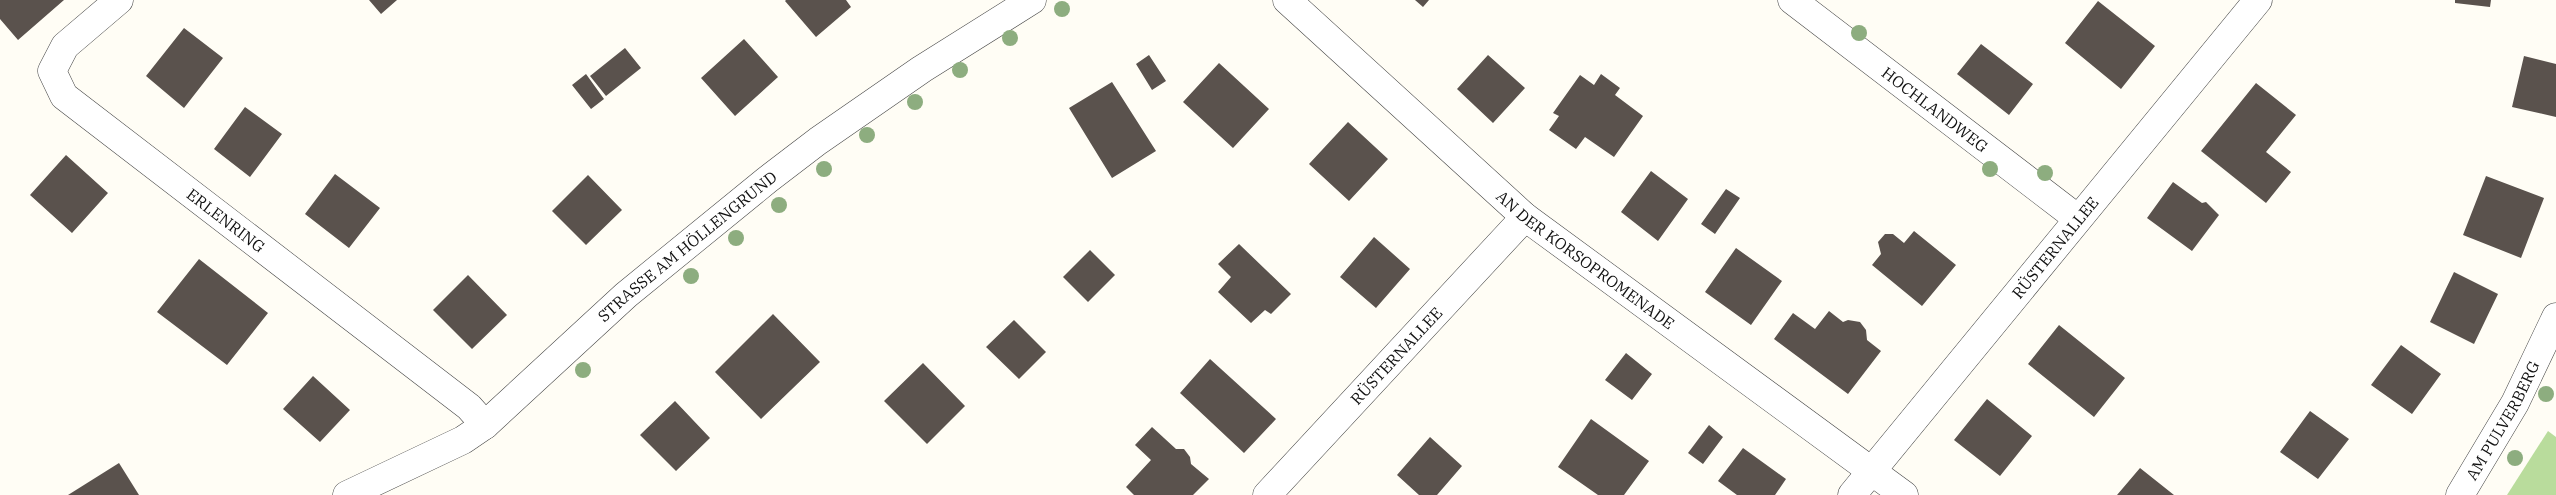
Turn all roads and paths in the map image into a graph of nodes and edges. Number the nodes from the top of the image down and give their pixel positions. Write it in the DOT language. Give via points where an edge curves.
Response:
graph roads {
  1 [pos="119,0"];
  2 [pos="1032,0"];
  3 [pos="1287,0"];
  4 [pos="1792,0"];
  5 [pos="2258,0"];
  6 [pos="1526,217"];
  7 [pos="2077,218"];
  8 [pos="2556,317"];
  9 [pos="485,425"];
  10 [pos="1873,471"];
  11 [pos="347,495"];
  12 [pos="1267,495"];
  13 [pos="1852,495"];
  14 [pos="1904,495"];
  15 [pos="2460,495"];
  1 -- 9 [label="street, ERLENRING" via="65,46 52,71 64,96 468,407"];
  2 -- 9 [label="street, STRASSE AM HÖLLENGRUND" via="922,70 767,180 626,294"];
  3 -- 6 [label="street, AN DER KORSOPROMENADE"];
  4 -- 7 [label="street, HOCHLANDWEG"];
  5 -- 7 [label="street, RÜSTERNALLEE"];
  6 -- 10 [label="street, AN DER KORSOPROMENADE"];
  6 -- 12 [label="street, RÜSTERNALLEE"];
  7 -- 10 [label="street, RÜSTERNALLEE"];
  8 -- 15 [label="street, AM PULVERBERG" via="2515,404"];
  9 -- 11 [label="street, STRASSE AM HÖLLENGRUND" via="456,444"];
  10 -- 13 [label="street, RÜSTERNALLEE"];
  10 -- 14 [label="street, AN DER KORSOPROMENADE"];
}
